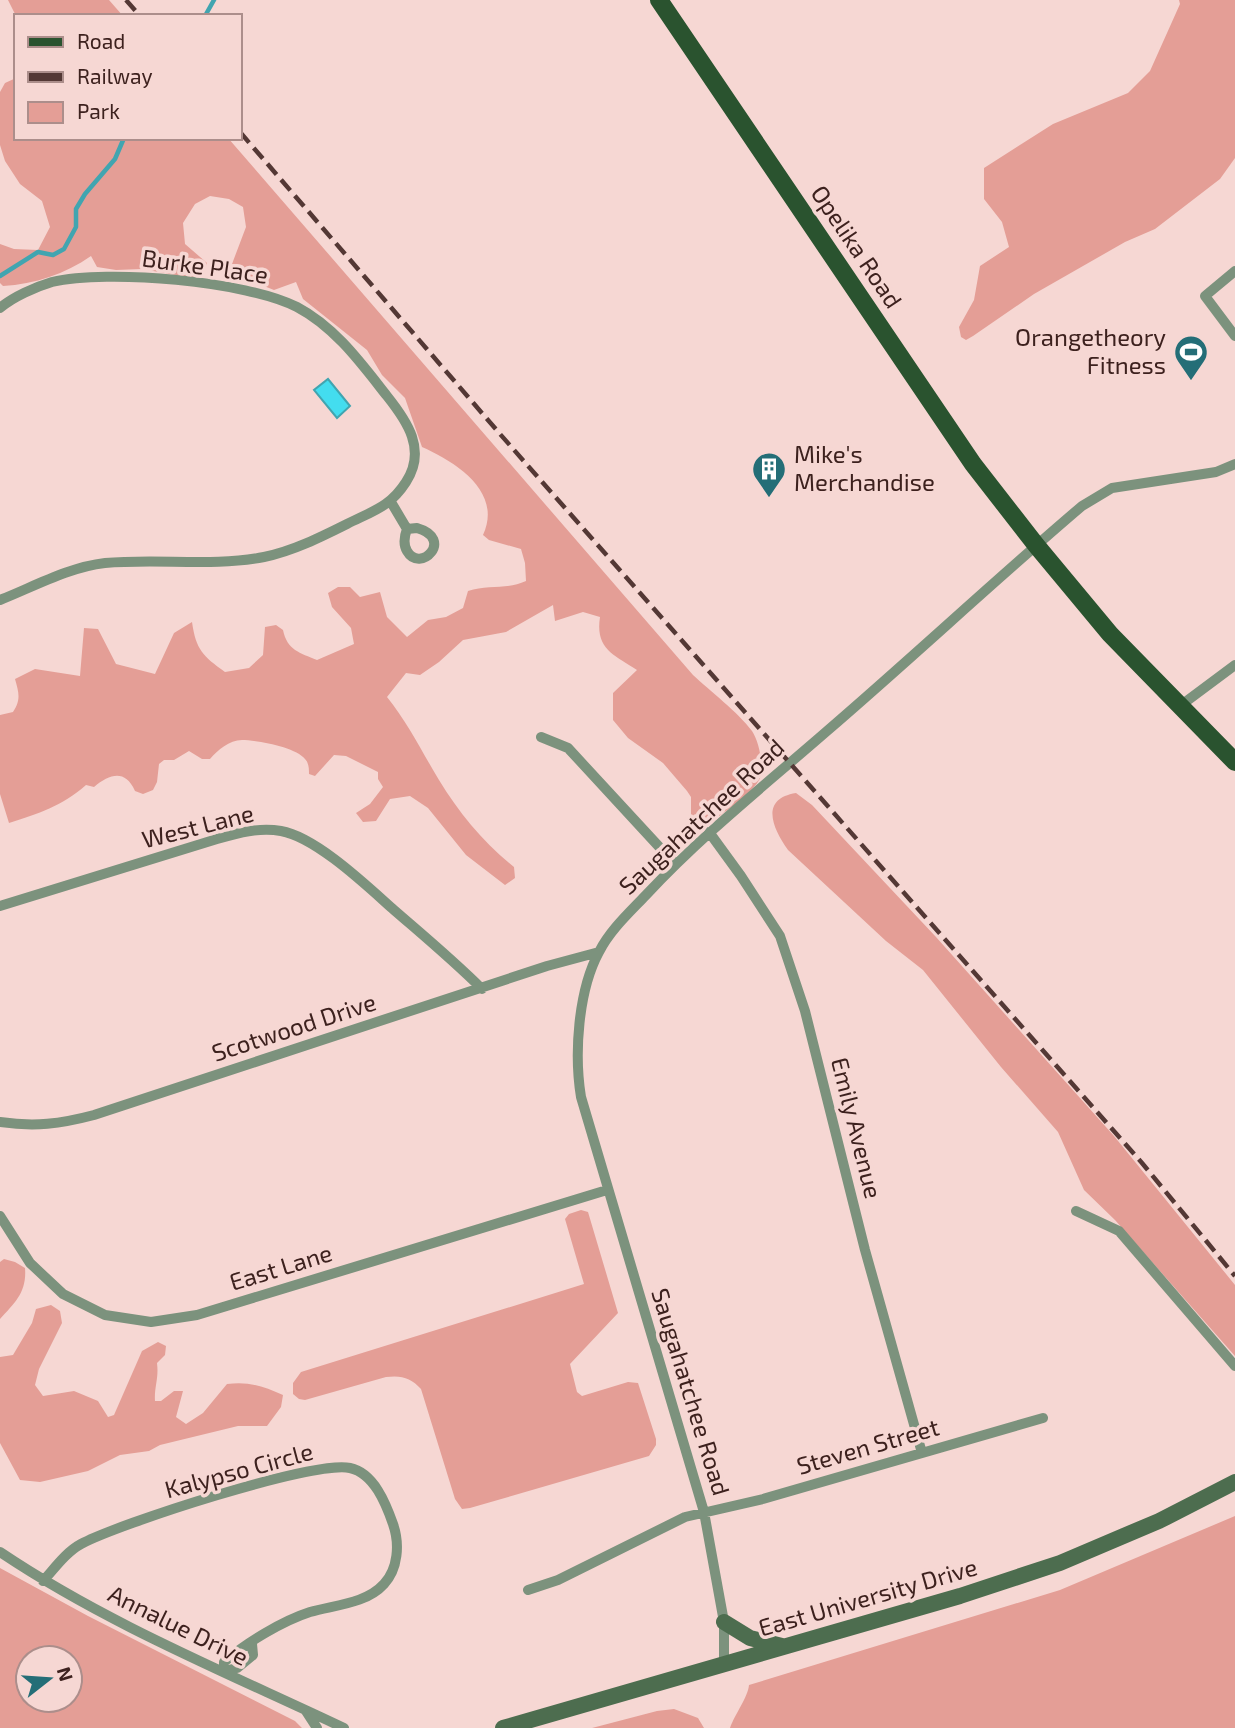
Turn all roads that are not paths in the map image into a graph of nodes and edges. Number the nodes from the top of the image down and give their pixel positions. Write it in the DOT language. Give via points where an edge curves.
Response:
graph roads {
  1 [pos="659,0"];
  2 [pos="1235,271"];
  3 [pos="0,308"];
  4 [pos="1235,336"];
  5 [pos="1235,464"];
  6 [pos="391,502"];
  7 [pos="407,529"];
  8 [pos="1036,545"];
  9 [pos="0,600"];
  10 [pos="1235,665"];
  11 [pos="1180,706"];
  12 [pos="541,737"];
  13 [pos="1235,762"];
  14 [pos="709,832"];
  15 [pos="675,864"];
  16 [pos="0,906"];
  17 [pos="599,952"];
  18 [pos="482,989"];
  19 [pos="0,1122"];
  20 [pos="607,1190"];
  21 [pos="1076,1211"];
  22 [pos="0,1216"];
  23 [pos="1235,1366"];
  24 [pos="1043,1418"];
  25 [pos="922,1453"];
  26 [pos="1235,1482"];
  27 [pos="704,1512"];
  28 [pos="0,1552"];
  29 [pos="43,1581"];
  30 [pos="528,1590"];
  31 [pos="724,1622"];
  32 [pos="782,1646"];
  33 [pos="724,1665"];
  34 [pos="224,1671"];
  35 [pos="304,1709"];
  36 [pos="317,1728"];
  37 [pos="344,1728"];
  38 [pos="503,1728"];
  1 -- 8 [label="main road, Opelika Road" via="944,421"];
  2 -- 4 [label="street" via="1205,296"];
  3 -- 6 [label="street, Burke Place" via="51,282 98,276 224,286 270,295 299,308 358,359 407,421 414,443 413,465"];
  5 -- 8 [label="street, Saugahatchee Road" via="1216,472 1112,488 1082,506"];
  6 -- 7 [label="street"];
  6 -- 9 [label="street, Burke Place" via="278,554 231,561 103,564"];
  8 -- 11 [label="main road, Opelika Road" via="1110,634"];
  8 -- 14 [label="street, Saugahatchee Road"];
  10 -- 11 [label="street"];
  11 -- 13 [label="main road, Opelika Road"];
  12 -- 15 [label="street" via="568,748"];
  14 -- 15 [label="street, Saugahatchee Road"];
  14 -- 25 [label="street, Emily Avenue" via="780,936 805,1011 864,1250"];
  15 -- 17 [label="street, Saugahatchee Road"];
  16 -- 18 [label="street, West Lane" via="217,839 249,831 281,831 311,843 362,882"];
  17 -- 18 [label="street, Scotwood Drive"];
  17 -- 20 [label="street, Saugahatchee Road" via="582,1009 578,1076"];
  18 -- 19 [label="street, Scotwood Drive" via="94,1115 30,1126"];
  20 -- 22 [label="street, East Lane" via="197,1315 151,1322 105,1315 63,1294 30,1263"];
  20 -- 27 [label="street, Saugahatchee Road"];
  21 -- 23 [label="street" via="1119,1231"];
  24 -- 25 [label="street, Steven Street"];
  25 -- 27 [label="street, Steven Street"];
  26 -- 32 [label="main road, East University Drive" via="1060,1563"];
  27 -- 30 [label="street, Steven Street"];
  27 -- 31 [label="street, Saugahatchee Road"];
  28 -- 29 [label="street, Annalue Drive"];
  29 -- 34 [label="street, Annalue Drive"];
  29 -- 34 [label="street, Kalypso Circle" via="78,1546 108,1532 292,1475 337,1467 366,1475 384,1500 395,1528 397,1559 384,1585 371,1595 297,1617 268,1632 225,1662"];
  31 -- 32 [label="main road" via="750,1638"];
  31 -- 33 [label="street, Saugahatchee Road"];
  32 -- 33 [label="main road, East University Drive"];
  33 -- 38 [label="main road, East University Drive"];
  34 -- 35 [label="street, Annalue Drive"];
  35 -- 36 [label="street"];
  35 -- 37 [label="street, Annalue Drive"];
}
